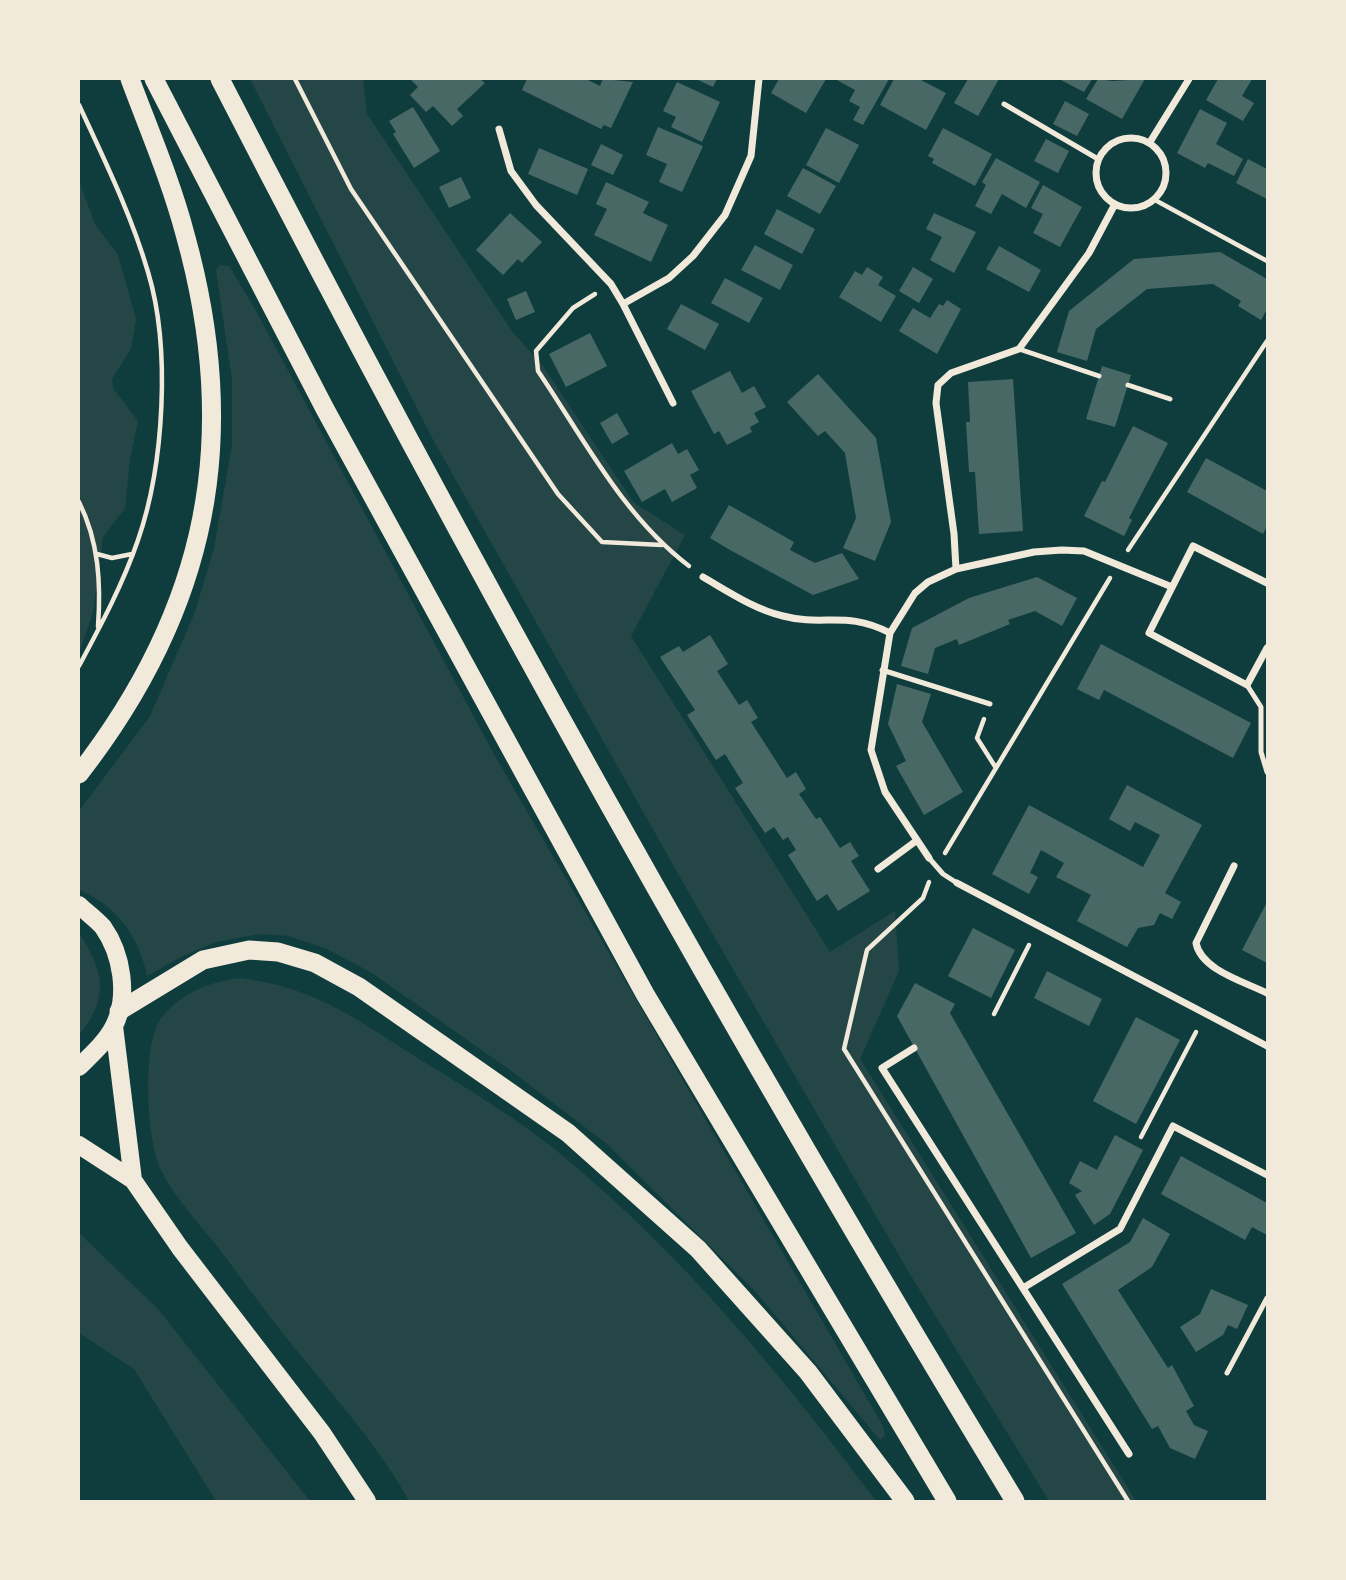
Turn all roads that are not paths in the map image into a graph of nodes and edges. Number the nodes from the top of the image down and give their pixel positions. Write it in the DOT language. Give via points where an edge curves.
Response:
graph roads {
  1 [pos="130,79"];
  2 [pos="154,79"];
  3 [pos="220,79"];
  4 [pos="759,79"];
  5 [pos="1189,79"];
  6 [pos="1004,104"];
  7 [pos="499,129"];
  8 [pos="1150,142"];
  9 [pos="1098,159"];
  10 [pos="1115,204"];
  11 [pos="623,304"];
  12 [pos="1018,349"];
  13 [pos="1099,376"];
  14 [pos="1128,385"];
  15 [pos="1170,399"];
  16 [pos="673,403"];
  17 [pos="956,569"];
  18 [pos="704,577"];
  19 [pos="1266,580"];
  20 [pos="1172,587"];
  21 [pos="890,633"];
  22 [pos="1267,648"];
  23 [pos="882,670"];
  24 [pos="1247,685"];
  25 [pos="990,704"];
  26 [pos="1267,772"];
  27 [pos="79,774"];
  28 [pos="916,841"];
  29 [pos="929,858"];
  30 [pos="1234,866"];
  31 [pos="878,869"];
  32 [pos="957,883"];
  33 [pos="79,905"];
  34 [pos="1267,993"];
  35 [pos="116,1018"];
  36 [pos="1267,1046"];
  37 [pos="914,1048"];
  38 [pos="79,1067"];
  39 [pos="79,1145"];
  40 [pos="1267,1175"];
  41 [pos="133,1180"];
  42 [pos="1023,1288"];
  43 [pos="1267,1298"];
  44 [pos="1227,1373"];
  45 [pos="1129,1454"];
  46 [pos="367,1501"];
  47 [pos="905,1501"];
  48 [pos="947,1501"];
  49 [pos="1015,1501"];
  1 -- 27 [label="highway" via="185,233 201,299 210,361 211,445 196,546 170,628 114,729"];
  2 -- 48 [label="highway" via="325,409 645,994"];
  3 -- 49 [label="highway" via="528,662 742,1041"];
  4 -- 11 [label="street" via="751,156 725,215 669,278"];
  5 -- 8 [label="street"];
  6 -- 9 [label="lane"];
  7 -- 11 [label="street" via="511,171 536,205 611,284"];
  8 -- 9 [label="street" via="1120,139"];
  8 -- 10 [label="street" via="1167,168 1163,189 1154,200 1135,208"];
  9 -- 10 [label="street" via="1100,190"];
  10 -- 12 [label="street" via="1089,253"];
  11 -- 16 [label="street"];
  12 -- 13 [label="lane"];
  12 -- 17 [label="street" via="951,373 938,385 936,403"];
  14 -- 15 [label="lane"];
  17 -- 20 [label="street" via="1034,552 1084,551"];
  17 -- 21 [label="street" via="915,593"];
  18 -- 21 [label="street" via="754,606 784,617 859,620"];
  19 -- 20 [label="street" via="1193,546"];
  20 -- 24 [label="street" via="1149,633"];
  21 -- 23 [label="street"];
  22 -- 24 [label="street"];
  23 -- 25 [label="lane"];
  23 -- 28 [label="street" via="871,750 885,792"];
  24 -- 26 [label="lane" via="1261,707 1261,752"];
  28 -- 29 [label="street"];
  28 -- 31 [label="street"];
  29 -- 32 [label="lane"];
  30 -- 34 [label="street" via="1196,943 1198,954"];
  32 -- 36 [label="street"];
  33 -- 35 [label="main road" via="103,927 116,953 122,981"];
  35 -- 38 [label="main road"];
  35 -- 41 [label="main road"];
  35 -- 47 [label="highway" via="203,960 249,950 278,952 315,963 359,986 568,1133 698,1249 808,1372"];
  37 -- 42 [label="street" via="882,1069"];
  39 -- 41 [label="main road"];
  40 -- 42 [label="street" via="1173,1126 1120,1229"];
  41 -- 46 [label="main road" via="322,1433"];
  42 -- 45 [label="street"];
  43 -- 44 [label="lane"];
}
